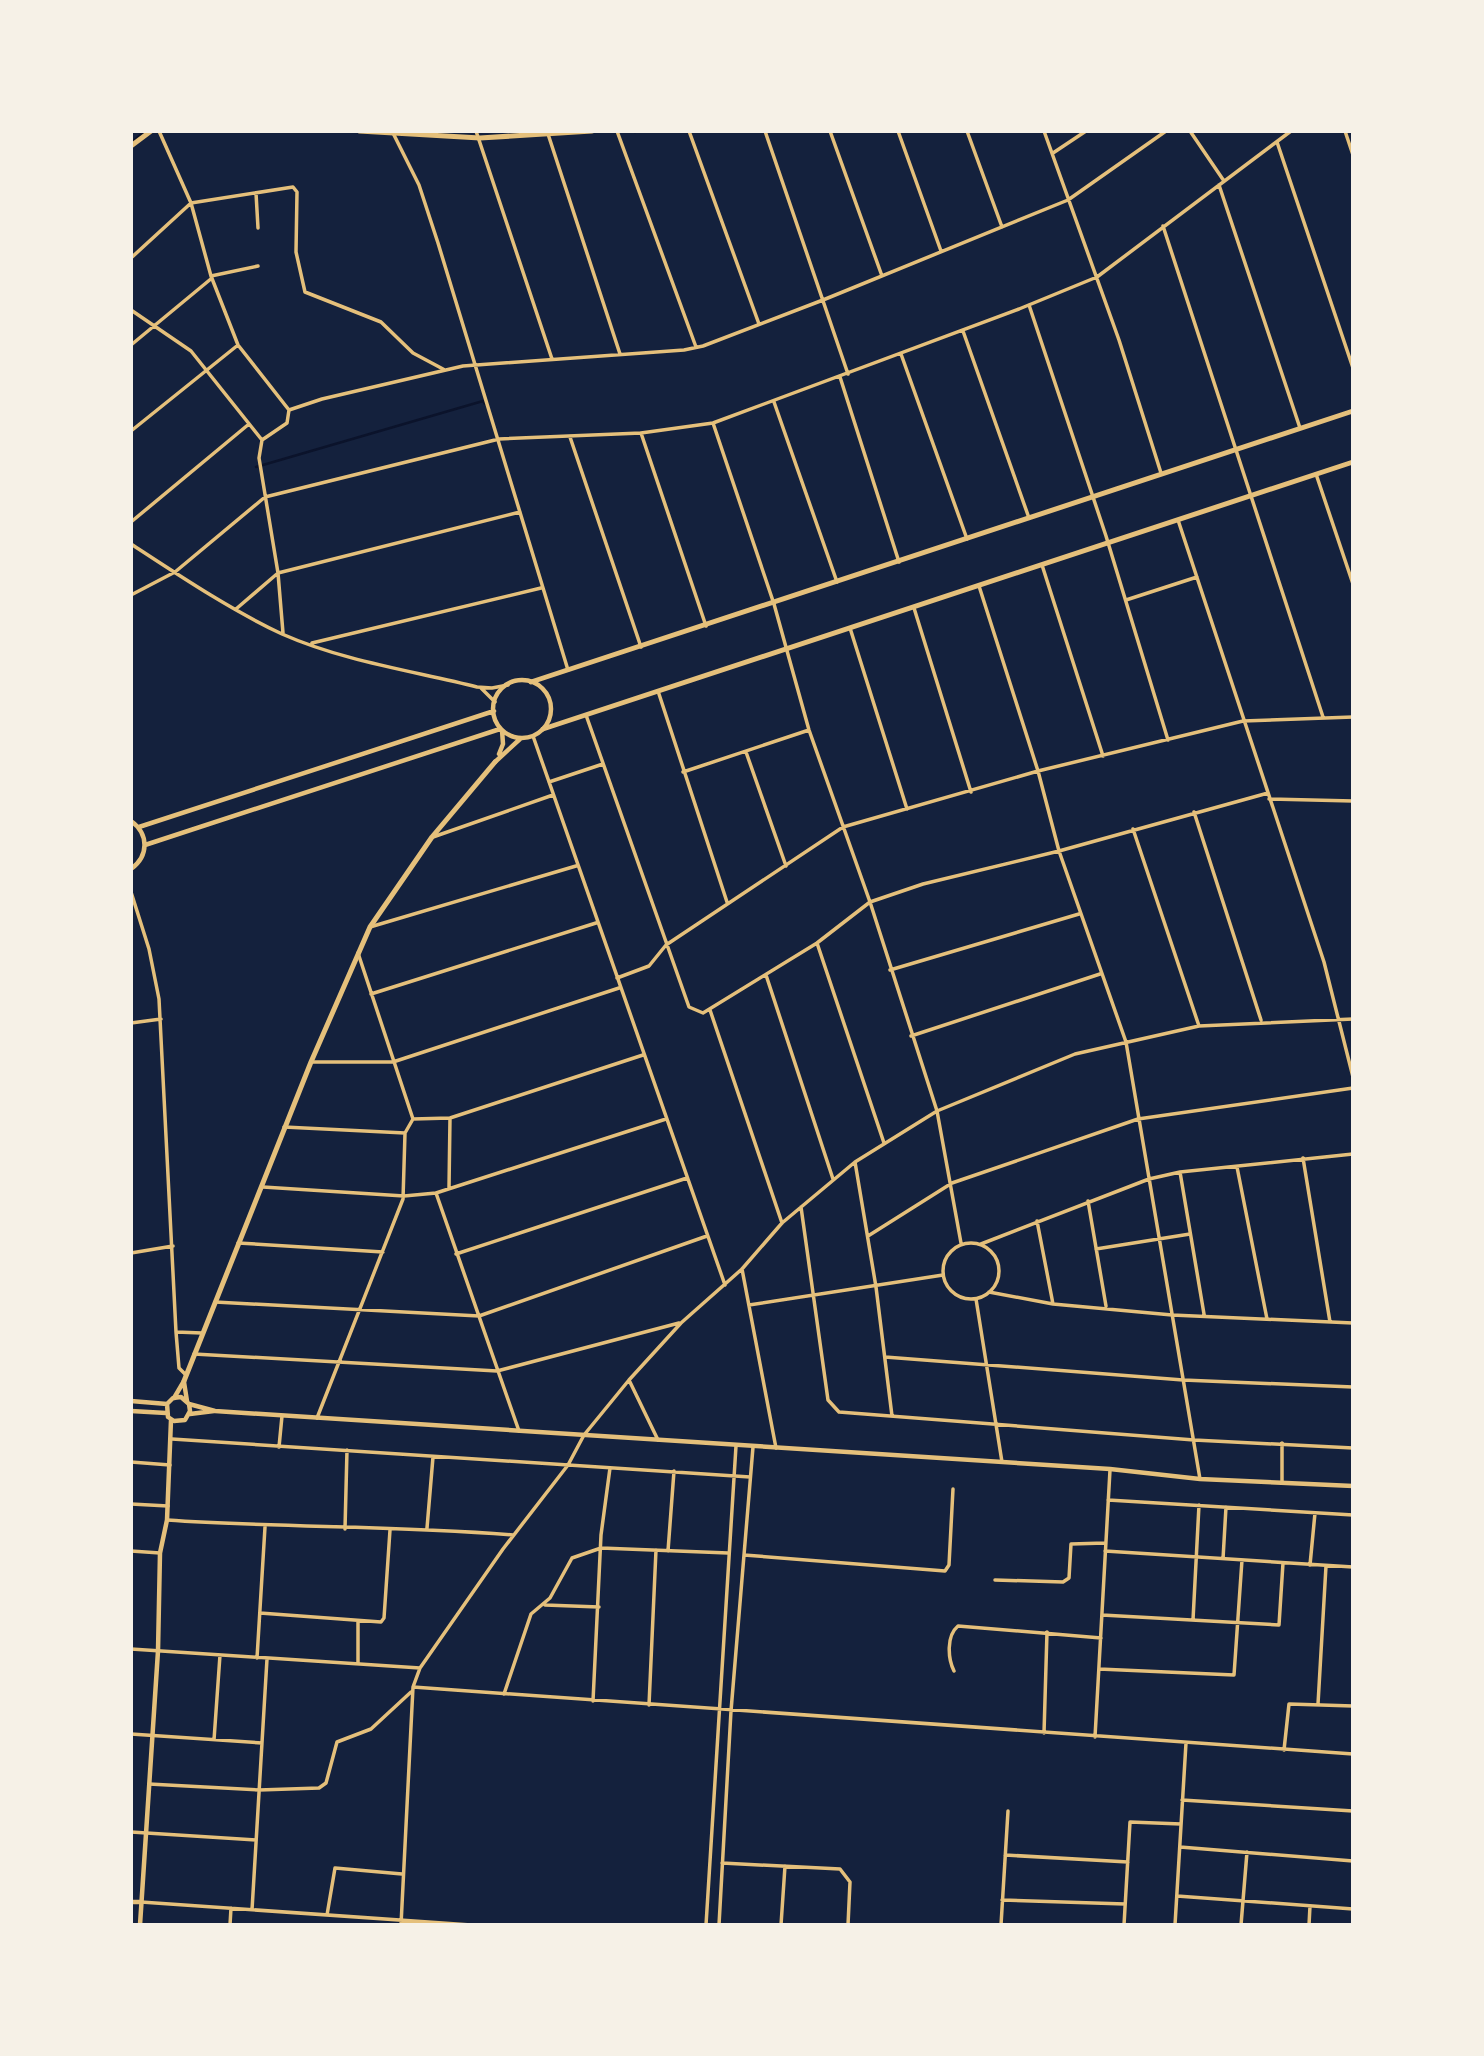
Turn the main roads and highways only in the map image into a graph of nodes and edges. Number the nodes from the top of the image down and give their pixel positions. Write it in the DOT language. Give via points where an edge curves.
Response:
graph roads {
  1 [pos="151,131"];
  2 [pos="359,131"];
  3 [pos="592,131"];
  4 [pos="548,133"];
  5 [pos="394,134"];
  6 [pos="131,146"];
  7 [pos="1353,411"];
  8 [pos="1353,462"];
  9 [pos="531,682"];
  10 [pos="543,729"];
  11 [pos="495,762"];
  12 [pos="185,1378"];
  1 -- 6 [label="main road"];
  2 -- 5 [label="main road"];
  3 -- 4 [label="main road"];
  4 -- 5 [label="main road" via="480,138"];
  7 -- 9 [label="main road"];
  8 -- 10 [label="main road" via="1107,540 914,608 785,645"];
  11 -- 12 [label="main road" via="432,837 357,951"];
}
